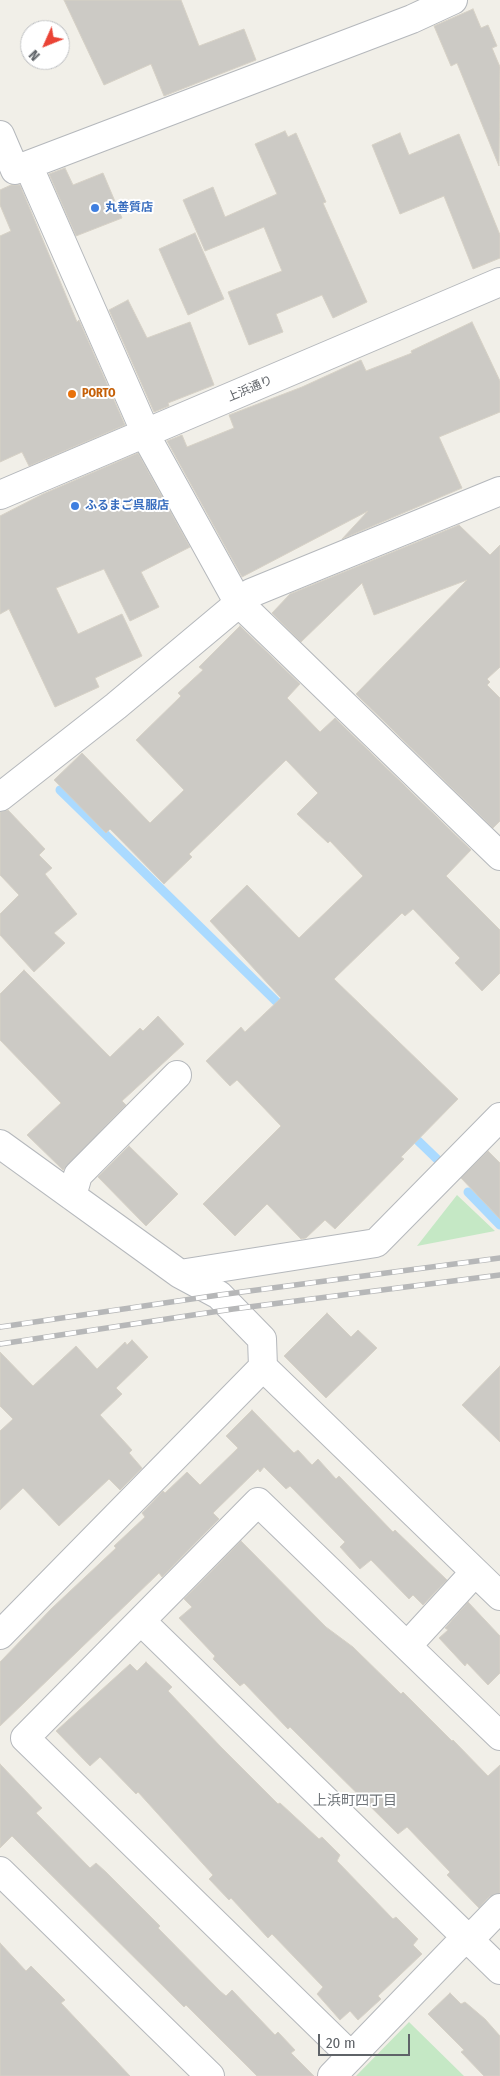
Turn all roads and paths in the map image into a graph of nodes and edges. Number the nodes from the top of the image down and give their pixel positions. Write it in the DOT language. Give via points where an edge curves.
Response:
graph roads {
  1 [pos="453,0"];
  2 [pos="408,9"];
  3 [pos="0,135"];
  4 [pos="14,171"];
  5 [pos="500,282"];
  6 [pos="146,434"];
  7 [pos="500,491"];
  8 [pos="0,494"];
  9 [pos="238,602"];
  10 [pos="0,797"];
  11 [pos="500,856"];
  12 [pos="177,1075"];
  13 [pos="500,1116"];
  14 [pos="0,1144"];
  15 [pos="72,1196"];
  16 [pos="180,1274"];
  17 [pos="264,1367"];
  18 [pos="475,1572"];
  19 [pos="499,1593"];
  20 [pos="141,1621"];
  21 [pos="0,1635"];
  22 [pos="407,1646"];
  23 [pos="500,1736"];
  24 [pos="0,1871"];
  25 [pos="500,1908"];
  26 [pos="467,1938"];
  27 [pos="500,1970"];
  28 [pos="351,2056"];
  29 [pos="210,2076"];
  30 [pos="332,2076"];
  1 -- 2 [label="street"];
  2 -- 4 [label="street"];
  3 -- 4 [label="street"];
  4 -- 6 [label="street"];
  5 -- 6 [label="street, 上浜通り"];
  6 -- 8 [label="street, 上浜通り"];
  6 -- 9 [label="street"];
  7 -- 9 [label="street" via="251,593"];
  9 -- 10 [label="street" via="116,706"];
  9 -- 11 [label="street"];
  12 -- 15 [label="street" via="78,1175"];
  13 -- 16 [label="street" via="376,1243"];
  14 -- 15 [label="street"];
  15 -- 16 [label="street"];
  16 -- 17 [label="street" via="219,1295 262,1338"];
  17 -- 18 [label="street"];
  17 -- 21 [label="street"];
  18 -- 19 [label="street"];
  18 -- 22 [label="street"];
  20 -- 22 [label="street" via="258,1502"];
  20 -- 26 [label="street"];
  20 -- 28 [label="street" via="25,1738"];
  22 -- 23 [label="street"];
  24 -- 29 [label="street"];
  25 -- 26 [label="street"];
  26 -- 27 [label="street"];
  26 -- 28 [label="street"];
  28 -- 30 [label="street"];
}
